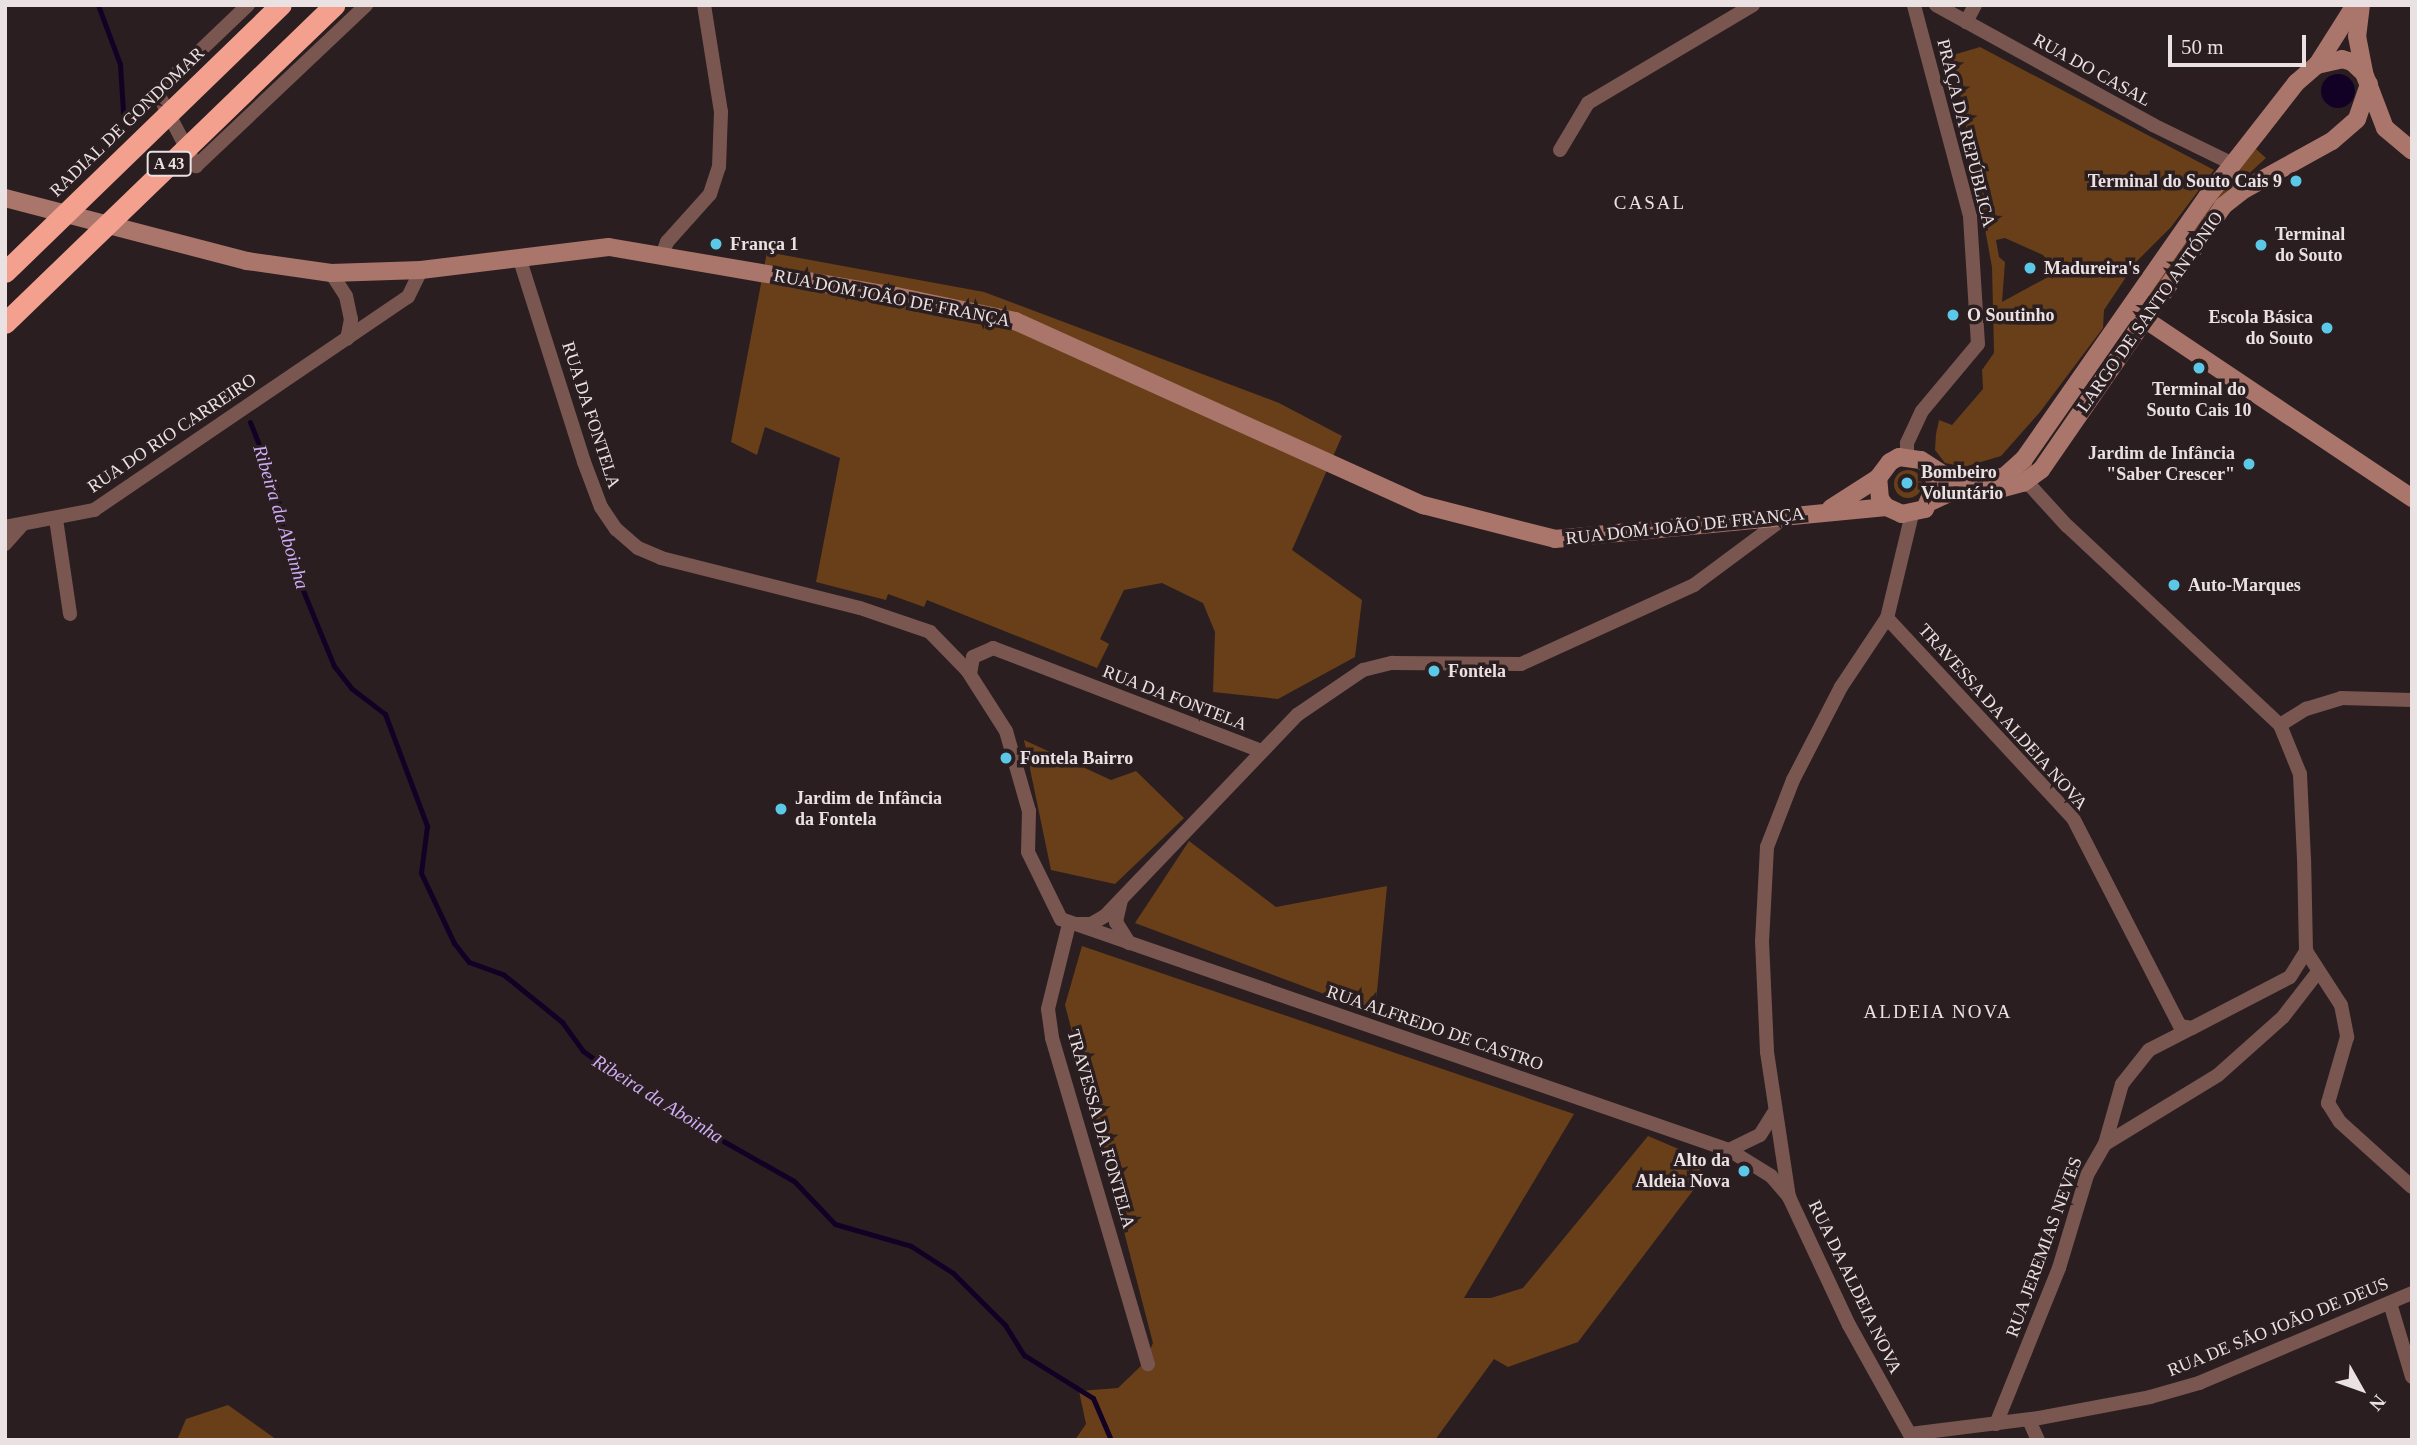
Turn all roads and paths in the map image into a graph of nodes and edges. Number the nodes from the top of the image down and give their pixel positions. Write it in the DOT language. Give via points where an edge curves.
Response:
graph roads {
  1 [pos="248,5"];
  2 [pos="281,5"];
  3 [pos="334,5"];
  4 [pos="366,5"];
  5 [pos="704,5"];
  6 [pos="1753,5"];
  7 [pos="1914,5"];
  8 [pos="1936,5"];
  9 [pos="1975,5"];
  10 [pos="2355,5"];
  11 [pos="2361,5"];
  12 [pos="1966,22"];
  13 [pos="2318,65"];
  14 [pos="2366,78"];
  15 [pos="1560,150"];
  16 [pos="2412,151"];
  17 [pos="2233,164"];
  18 [pos="5,198"];
  19 [pos="662,255"];
  20 [pos="519,257"];
  21 [pos="421,271"];
  22 [pos="5,272"];
  23 [pos="331,273"];
  24 [pos="2128,308"];
  25 [pos="2145,319"];
  26 [pos="5,323"];
  27 [pos="347,339"];
  28 [pos="1907,457"];
  29 [pos="2024,459"];
  30 [pos="1927,465"];
  31 [pos="1878,478"];
  32 [pos="2027,482"];
  33 [pos="2412,498"];
  34 [pos="1932,501"];
  35 [pos="1886,507"];
  36 [pos="1830,509"];
  37 [pos="1912,514"];
  38 [pos="56,519"];
  39 [pos="1783,519"];
  40 [pos="20,526"];
  41 [pos="5,527"];
  42 [pos="5,544"];
  43 [pos="70,614"];
  44 [pos="1887,618"];
  45 [pos="971,674"];
  46 [pos="2412,700"];
  47 [pos="2280,724"];
  48 [pos="1261,751"];
  49 [pos="1122,897"];
  50 [pos="1069,924"];
  51 [pos="1129,943"];
  52 [pos="2306,951"];
  53 [pos="2317,973"];
  54 [pos="2192,1028"];
  55 [pos="1774,1112"];
  56 [pos="2105,1144"];
  57 [pos="1729,1150"];
  58 [pos="2412,1187"];
  59 [pos="1789,1197"];
  60 [pos="2412,1293"];
  61 [pos="2390,1303"];
  62 [pos="1148,1364"];
  63 [pos="2412,1377"];
  64 [pos="2029,1420"];
  65 [pos="1996,1424"];
  66 [pos="1912,1437"];
  67 [pos="2038,1440"];
  1 -- 4 [label="street" via="157,92 196,166"];
  2 -- 22 [label="highway, RADIAL DE GONDOMAR / A 43, bridge"];
  3 -- 26 [label="highway, A 43, bridge"];
  5 -- 19 [label="street" via="721,112 719,167 710,194 667,242"];
  6 -- 15 [label="street" via="1588,103"];
  7 -- 28 [label="street, PRAÇA DA REPÚBLICA" via="1970,216 1978,344 1922,411 1907,443"];
  8 -- 12 [label="street, RUA DO CASAL"];
  9 -- 12 [label="street"];
  10 -- 13 [label="main road, LARGO DE SANTO ANTÓNIO"];
  11 -- 14 [label="main road" via="2357,36"];
  12 -- 17 [label="street, RUA DO CASAL"];
  13 -- 14 [label="main road" via="2342,59"];
  13 -- 17 [label="main road, LARGO DE SANTO ANTÓNIO" via="2295,83"];
  14 -- 16 [label="main road" via="2385,128"];
  14 -- 25 [label="main road, LARGO DE SANTO ANTÓNIO" via="2357,119 2332,141 2222,206"];
  17 -- 24 [label="main road, LARGO DE SANTO ANTÓNIO"];
  18 -- 23 [label="main road, RUA DOM JOÃO DE FRANÇA" via="247,261"];
  19 -- 20 [label="main road, RUA DOM JOÃO DE FRANÇA" via="609,247"];
  19 -- 39 [label="main road, RUA DOM JOÃO DE FRANÇA" via="1014,321 1423,505 1555,539"];
  20 -- 21 [label="main road, RUA DOM JOÃO DE FRANÇA"];
  20 -- 45 [label="street, RUA DA FONTELA" via="584,462 601,507 617,529 638,548 661,558 906,622 930,632"];
  21 -- 23 [label="main road, RUA DOM JOÃO DE FRANÇA"];
  21 -- 27 [label="street, RUA DO RIO CARREIRO" via="408,297"];
  23 -- 27 [label="street" via="346,296 351,319"];
  24 -- 25 [label="main road"];
  24 -- 29 [label="main road, LARGO DE SANTO ANTÓNIO"];
  25 -- 32 [label="main road, LARGO DE SANTO ANTÓNIO" via="2041,470"];
  25 -- 33 [label="main road"];
  27 -- 38 [label="street, RUA DO RIO CARREIRO" via="94,510"];
  28 -- 30 [label="main road"];
  28 -- 31 [label="main road" via="1889,462"];
  29 -- 30 [label="main road, LARGO DE SANTO ANTÓNIO" via="2005,476 1983,482 1952,480"];
  29 -- 32 [label="street"];
  30 -- 34 [label="main road" via="1936,483"];
  31 -- 35 [label="main road" via="1880,499"];
  31 -- 36 [label="main road, RUA DOM JOÃO DE FRANÇA"];
  32 -- 34 [label="main road" via="1985,493 1949,494"];
  32 -- 47 [label="street" via="2067,526"];
  34 -- 37 [label="main road"];
  35 -- 36 [label="main road, RUA DOM JOÃO DE FRANÇA"];
  35 -- 37 [label="main road"];
  36 -- 39 [label="main road, RUA DOM JOÃO DE FRANÇA"];
  37 -- 44 [label="street, RUA DA ALDEIA NOVA"];
  38 -- 40 [label="street, RUA DO RIO CARREIRO"];
  38 -- 43 [label="street"];
  39 -- 48 [label="street, RUA DA FONTELA" via="1694,585 1521,663 1492,667 1392,663 1363,670 1297,715"];
  40 -- 41 [label="street, RUA DO RIO CARREIRO"];
  40 -- 42 [label="street"];
  44 -- 54 [label="street, TRAVESSA DA ALDEIA NOVA" via="2073,818 2180,1026"];
  44 -- 55 [label="street, RUA DA ALDEIA NOVA" via="1841,687 1793,780 1767,847 1762,941"];
  45 -- 48 [label="street, RUA DA FONTELA" via="973,657 982,649 993,648"];
  45 -- 50 [label="street, RUA DA FONTELA" via="1006,731 1029,811 1028,852 1061,919"];
  46 -- 47 [label="street" via="2341,698 2306,709"];
  47 -- 52 [label="street" via="2300,774"];
  48 -- 49 [label="street"];
  49 -- 50 [label="street" via="1091,924"];
  49 -- 51 [label="street" via="1116,922"];
  50 -- 51 [label="street, RUA ALFREDO DE CASTRO"];
  50 -- 62 [label="street, TRAVESSA DA FONTELA" via="1048,1009 1052,1038"];
  51 -- 57 [label="street, RUA ALFREDO DE CASTRO"];
  52 -- 53 [label="street"];
  52 -- 54 [label="street" via="2290,977"];
  53 -- 56 [label="street, RUA JEREMIAS NEVES" via="2283,1017 2218,1075"];
  53 -- 58 [label="street" via="2341,1004 2347,1037 2328,1103 2340,1122"];
  54 -- 56 [label="street" via="2149,1050 2122,1084"];
  55 -- 57 [label="street" via="1760,1135"];
  55 -- 59 [label="street, RUA DA ALDEIA NOVA"];
  56 -- 65 [label="street, RUA JEREMIAS NEVES" via="2087,1175 2059,1268"];
  57 -- 59 [label="street, RUA ALFREDO DE CASTRO" via="1771,1176"];
  59 -- 66 [label="street, RUA DA ALDEIA NOVA" via="1849,1325"];
  60 -- 61 [label="street, RUA DE SÃO JOÃO DE DEUS"];
  61 -- 63 [label="street"];
  61 -- 64 [label="street, RUA DE SÃO JOÃO DE DEUS" via="2199,1383"];
  64 -- 65 [label="street, RUA DE SÃO JOÃO DE DEUS"];
  64 -- 67 [label="street"];
  65 -- 66 [label="street, RUA DE SÃO JOÃO DE DEUS"];
}
